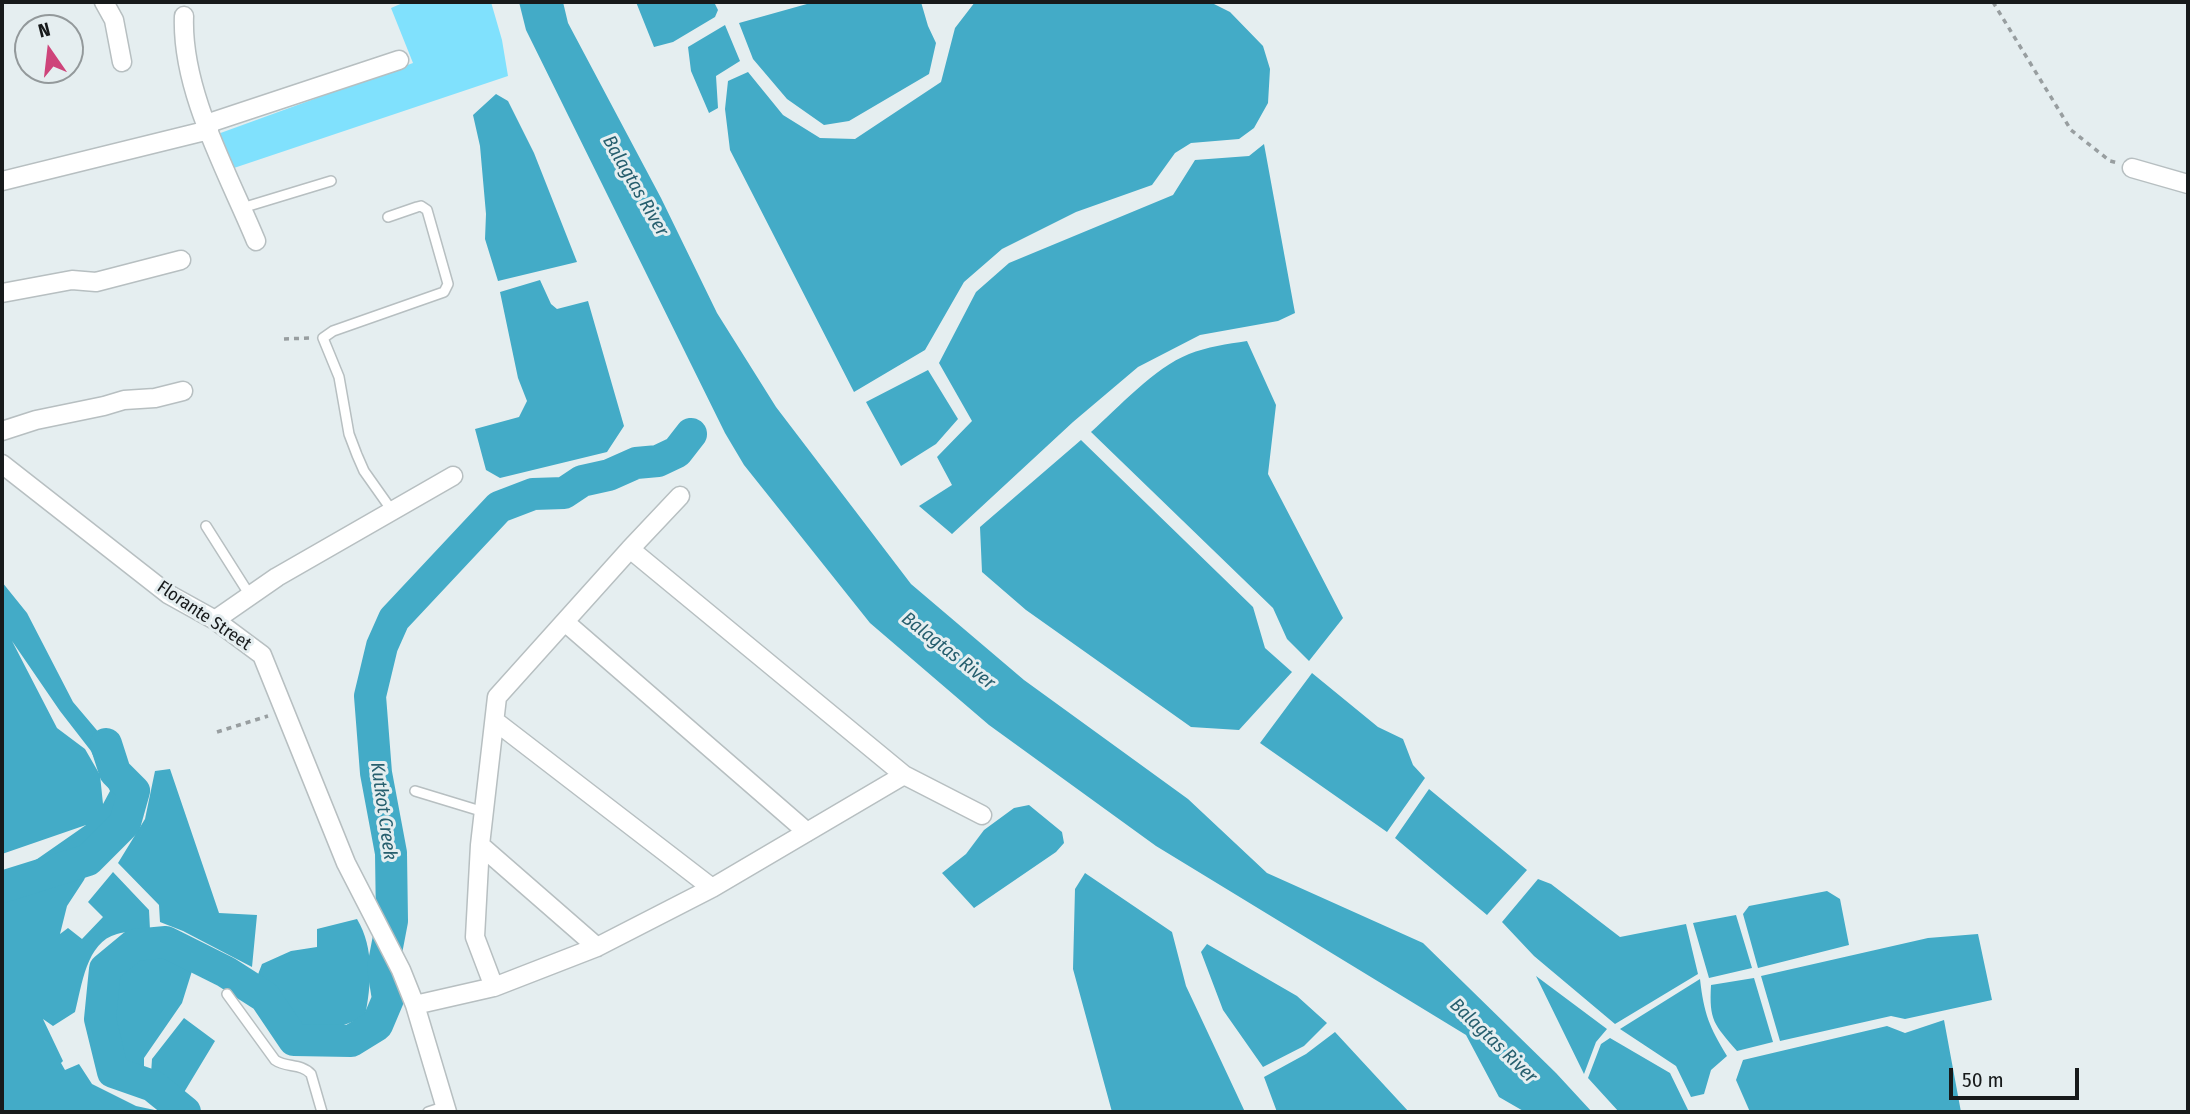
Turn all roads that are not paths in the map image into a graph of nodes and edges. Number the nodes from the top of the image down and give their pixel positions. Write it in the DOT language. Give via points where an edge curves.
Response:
graph roads {
  1 [pos="104,2"];
  2 [pos="184,16"];
  3 [pos="399,60"];
  4 [pos="122,62"];
  5 [pos="208,127"];
  6 [pos="2132,168"];
  7 [pos="2,181"];
  8 [pos="331,181"];
  9 [pos="2188,184"];
  10 [pos="242,208"];
  11 [pos="388,217"];
  12 [pos="256,241"];
  13 [pos="181,260"];
  14 [pos="2,293"];
  15 [pos="183,391"];
  16 [pos="2,431"];
  17 [pos="2,464"];
  18 [pos="453,477"];
  19 [pos="680,496"];
  20 [pos="393,512"];
  21 [pos="206,526"];
  22 [pos="630,549"];
  23 [pos="251,597"];
  24 [pos="215,620"];
  25 [pos="565,622"];
  26 [pos="495,721"];
  27 [pos="904,775"];
  28 [pos="415,791"];
  29 [pos="484,812"];
  30 [pos="982,816"];
  31 [pos="807,832"];
  32 [pos="480,845"];
  33 [pos="712,888"];
  34 [pos="597,947"];
  35 [pos="494,987"];
  36 [pos="227,994"];
  37 [pos="415,1005"];
  38 [pos="440,1110"];
  39 [pos="322,1112"];
  1 -- 4 [label="street" via="114,20"];
  2 -- 5 [label="street" via="192,80"];
  3 -- 5 [label="street"];
  5 -- 7 [label="street"];
  5 -- 10 [label="street"];
  6 -- 9 [label="street"];
  8 -- 10 [label="lane"];
  10 -- 12 [label="street"];
  11 -- 20 [label="lane" via="421,206 427,210 448,284 444,292 323,338 339,377 349,434 363,471"];
  13 -- 14 [label="street" via="96,282 72,280"];
  15 -- 16 [label="street" via="124,400"];
  17 -- 24 [label="street, Florante Street" via="168,594"];
  18 -- 20 [label="street"];
  19 -- 22 [label="street"];
  20 -- 23 [label="street"];
  21 -- 23 [label="lane"];
  22 -- 25 [label="street"];
  22 -- 27 [label="street"];
  23 -- 24 [label="street"];
  24 -- 37 [label="street, Florante Street" via="262,655 346,863"];
  25 -- 26 [label="street" via="497,697"];
  25 -- 31 [label="street"];
  26 -- 29 [label="street"];
  26 -- 33 [label="street"];
  27 -- 30 [label="street"];
  27 -- 31 [label="street"];
  28 -- 29 [label="lane"];
  29 -- 32 [label="street"];
  31 -- 33 [label="street"];
  32 -- 34 [label="street"];
  32 -- 35 [label="street" via="475,937"];
  33 -- 34 [label="street"];
  34 -- 35 [label="street"];
  35 -- 37 [label="street"];
  36 -- 39 [label="lane" via="275,1060 283,1066 307,1069"];
  37 -- 38 [label="street, Florante Street"];
}
